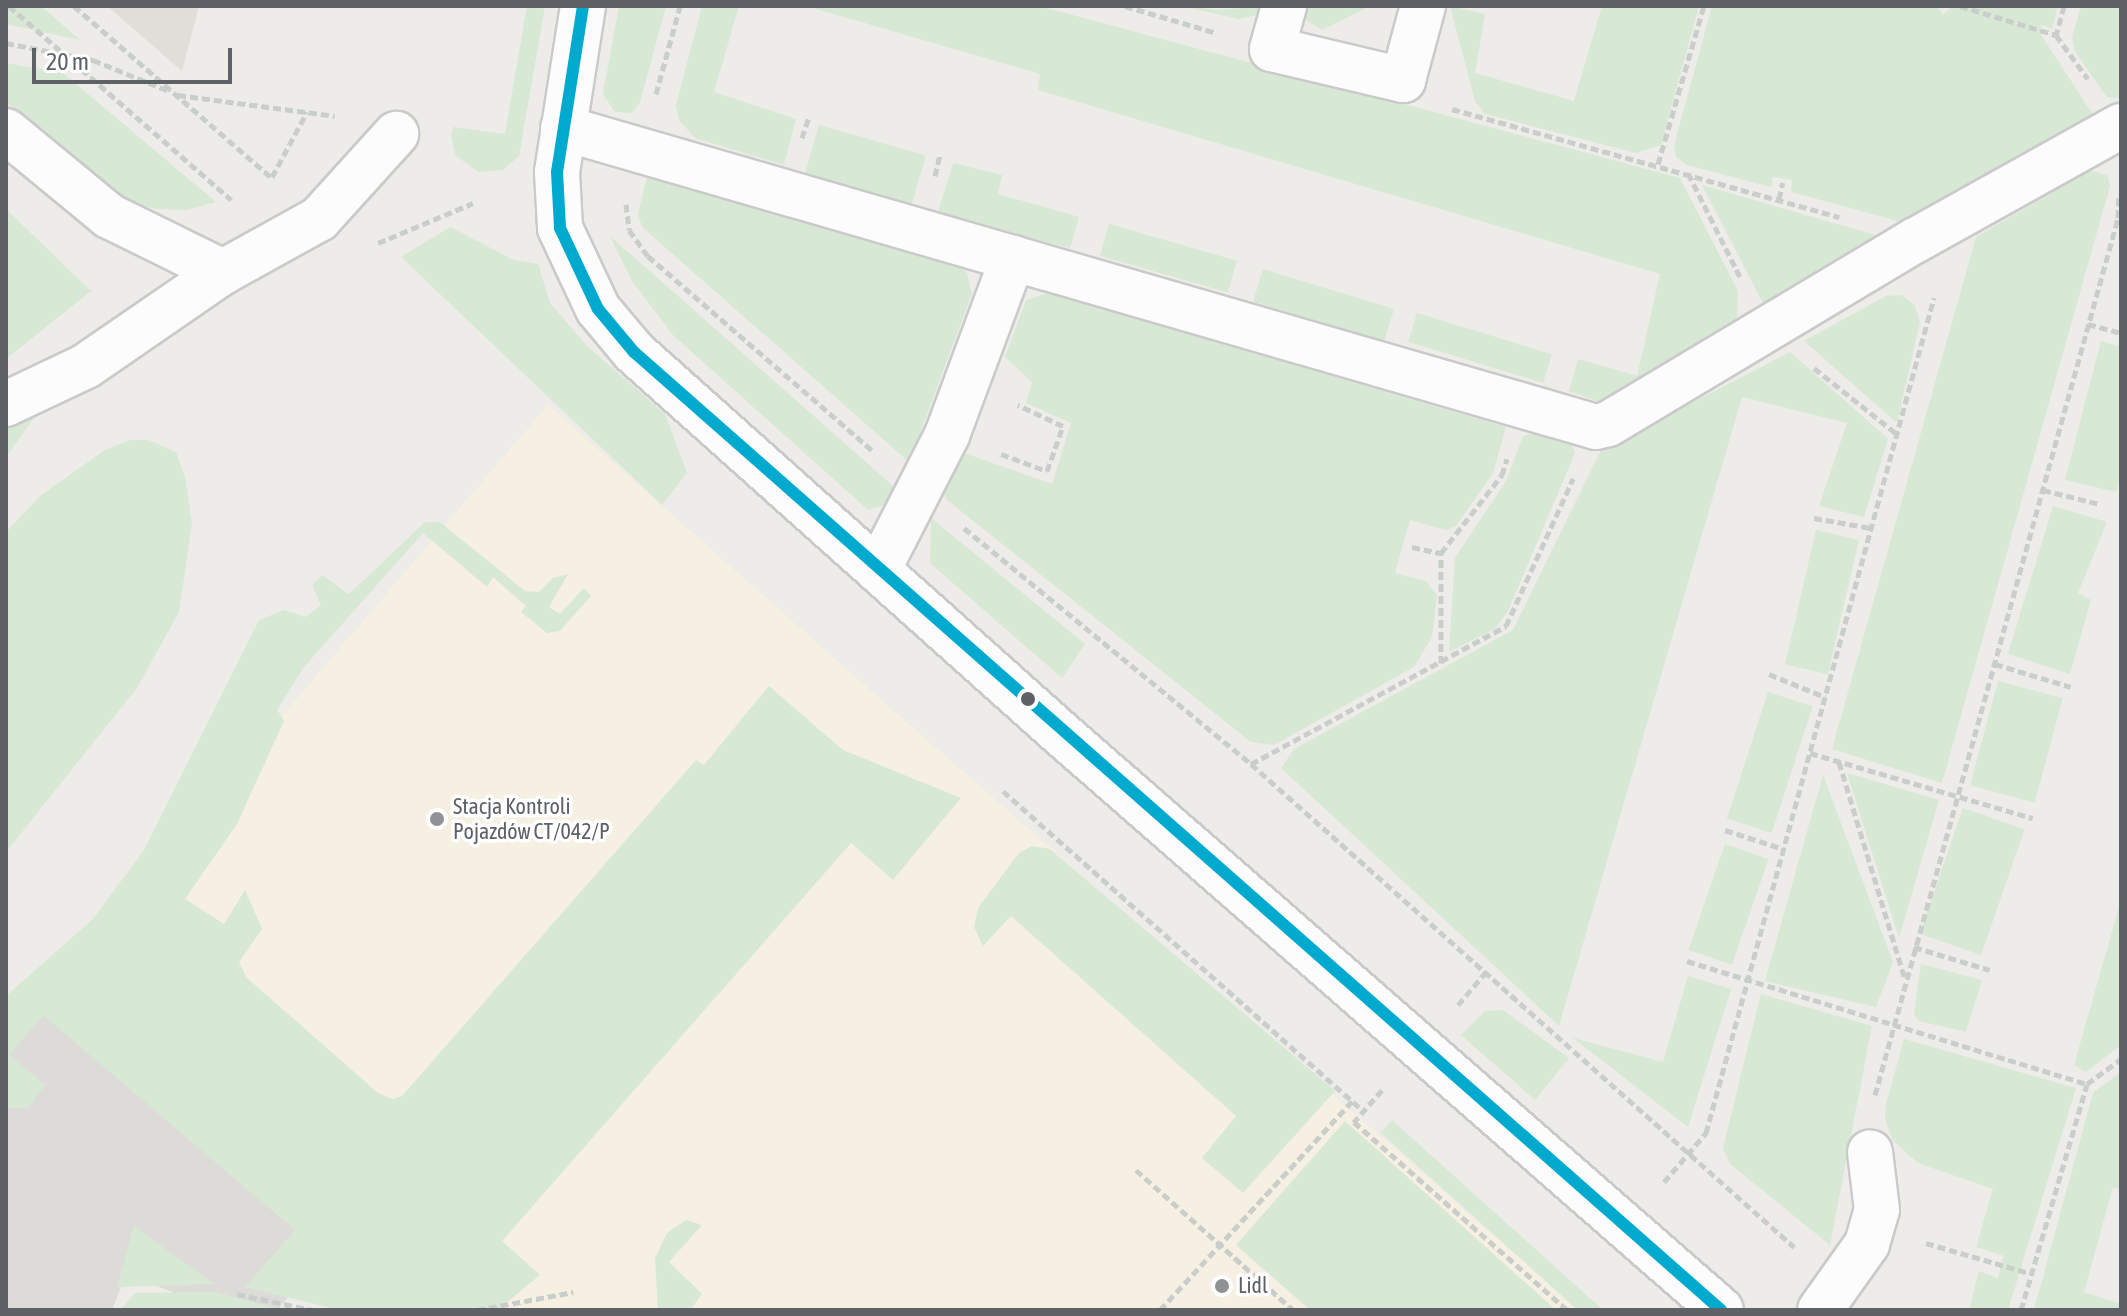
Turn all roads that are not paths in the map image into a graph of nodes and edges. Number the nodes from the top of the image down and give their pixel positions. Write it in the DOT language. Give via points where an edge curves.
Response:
graph roads {
  1 [pos="583,6"];
  2 [pos="1284,6"];
  3 [pos="1423,6"];
  4 [pos="2121,126"];
  5 [pos="563,128"];
  6 [pos="6,131"];
  7 [pos="396,134"];
  8 [pos="1013,258"];
  9 [pos="223,272"];
  10 [pos="6,404"];
  11 [pos="878,570"];
  12 [pos="1870,1152"];
  13 [pos="1830,1298"];
  14 [pos="1721,1310"];
  1 -- 5 [label="street"];
  2 -- 3 [label="street" via="1272,49 1403,80"];
  4 -- 8 [label="street" via="1596,427"];
  5 -- 8 [label="street"];
  5 -- 11 [label="street" via="557,172 560,228 598,309 634,352"];
  6 -- 9 [label="street" via="109,216"];
  7 -- 9 [label="street" via="319,219"];
  8 -- 11 [label="street" via="947,435"];
  9 -- 10 [label="street" via="86,366"];
  11 -- 14 [label="street"];
  12 -- 13 [label="street" via="1877,1197 1872,1227 1857,1263"];
}
